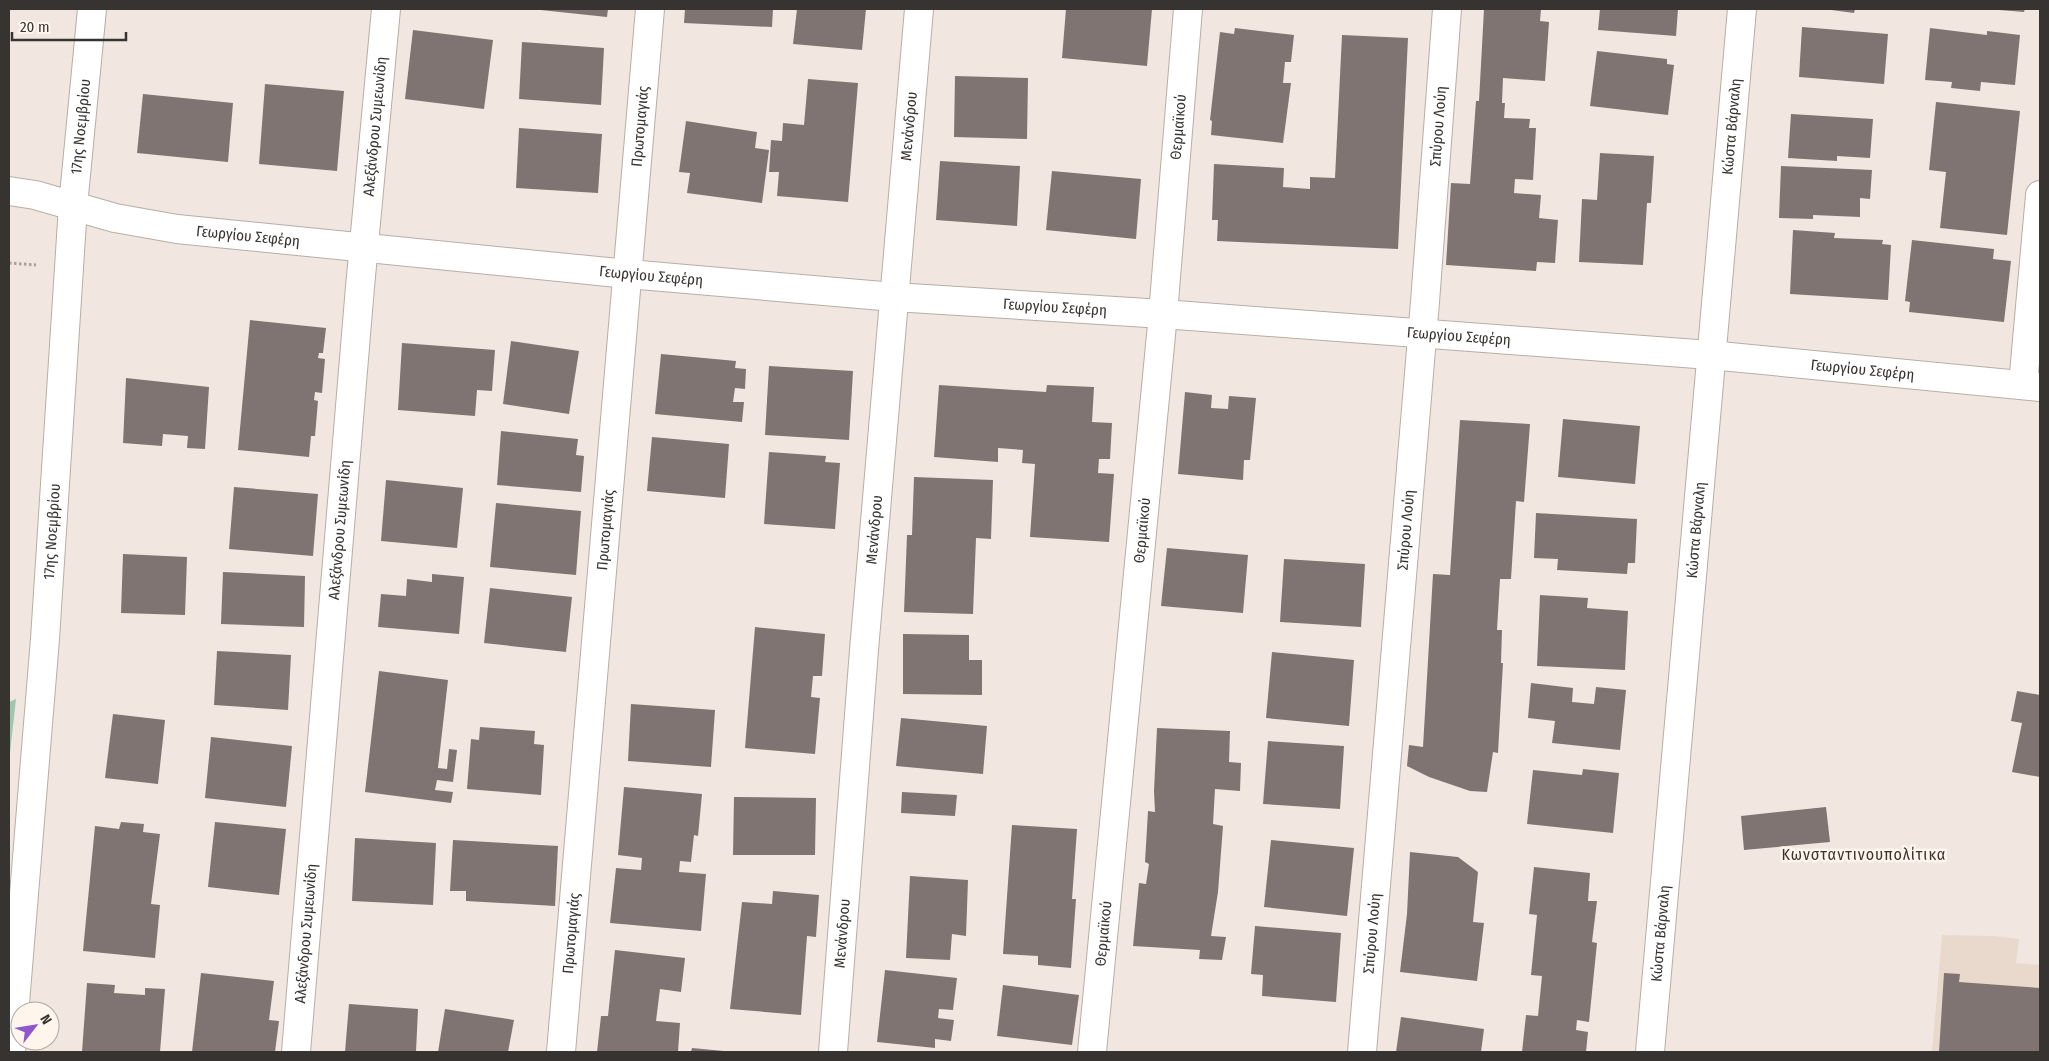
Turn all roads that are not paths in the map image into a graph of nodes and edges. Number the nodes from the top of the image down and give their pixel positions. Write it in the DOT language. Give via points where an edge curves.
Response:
graph roads {
  1 [pos="92,9"];
  2 [pos="386,9"];
  3 [pos="650,9"];
  4 [pos="919,9"];
  5 [pos="1188,9"];
  6 [pos="1447,9"];
  7 [pos="1742,9"];
  8 [pos="9,191"];
  9 [pos="2040,195"];
  10 [pos="73,206"];
  11 [pos="364,248"];
  12 [pos="628,274"];
  13 [pos="894,297"];
  14 [pos="1163,314"];
  15 [pos="1423,332"];
  16 [pos="1710,355"];
  17 [pos="2032,386"];
  18 [pos="11,1052"];
  19 [pos="296,1052"];
  20 [pos="561,1052"];
  21 [pos="833,1052"];
  22 [pos="1092,1052"];
  23 [pos="1362,1052"];
  24 [pos="1650,1052"];
  1 -- 10 [label="street, 17ης Νοεμβρίου"];
  2 -- 11 [label="street, Αλεξάνδρου Συμεωνίδη"];
  3 -- 12 [label="street, Πρωτομαγιάς"];
  4 -- 13 [label="street, Μενάνδρου"];
  5 -- 14 [label="street, Θερμαϊκού"];
  6 -- 15 [label="street, Σπύρου Λούη"];
  7 -- 16 [label="street, Κώστα Βάρναλη"];
  8 -- 10 [label="street, Γεωργίου Σεφέρη"];
  9 -- 17 [label="street"];
  10 -- 11 [label="street, Γεωργίου Σεφέρη" via="115,218 177,229"];
  10 -- 18 [label="street, 17ης Νοεμβρίου" via="45,639"];
  11 -- 12 [label="street, Γεωργίου Σεφέρη"];
  11 -- 19 [label="street, Αλεξάνδρου Συμεωνίδη"];
  12 -- 13 [label="street, Γεωργίου Σεφέρη"];
  12 -- 20 [label="street, Πρωτομαγιάς"];
  13 -- 14 [label="street, Γεωργίου Σεφέρη"];
  13 -- 21 [label="street, Μενάνδρου"];
  14 -- 15 [label="street, Γεωργίου Σεφέρη"];
  14 -- 22 [label="street, Θερμαϊκού"];
  15 -- 16 [label="street, Γεωργίου Σεφέρη"];
  15 -- 23 [label="street, Σπύρου Λούη"];
  16 -- 17 [label="street, Γεωργίου Σεφέρη"];
  16 -- 24 [label="street, Κώστα Βάρναλη"];
}
